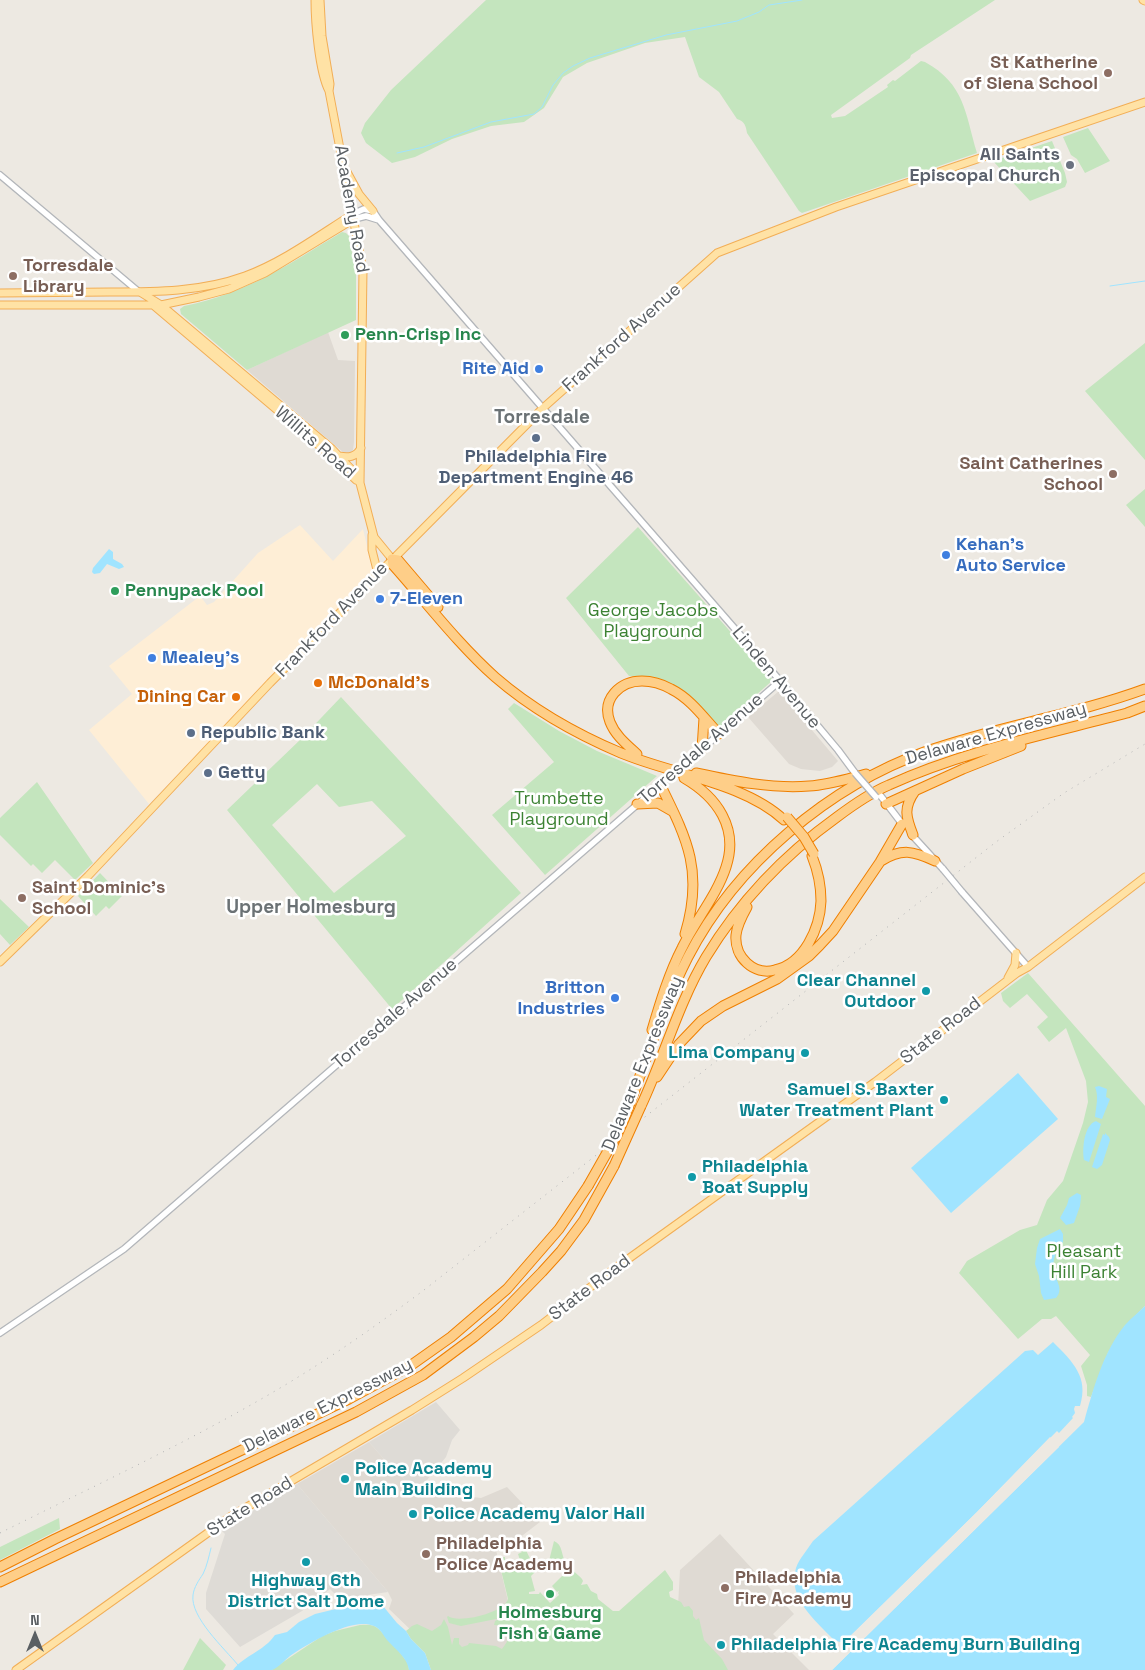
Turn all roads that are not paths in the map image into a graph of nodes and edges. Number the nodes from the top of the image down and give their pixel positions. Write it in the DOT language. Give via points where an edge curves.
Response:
graph roads {
  1 [pos="314,0"];
  2 [pos="320,0"];
  3 [pos="329,91"];
  4 [pos="1145,102"];
  5 [pos="344,165"];
  6 [pos="0,175"];
  7 [pos="373,211"];
  8 [pos="354,216"];
  9 [pos="379,220"];
  10 [pos="139,292"];
  11 [pos="0,293"];
  12 [pos="0,305"];
  13 [pos="157,305"];
  14 [pos="543,408"];
  15 [pos="361,448"];
  16 [pos="339,456"];
  17 [pos="360,483"];
  18 [pos="372,530"];
  19 [pos="392,559"];
  20 [pos="378,574"];
  21 [pos="780,681"];
  22 [pos="1145,689"];
  23 [pos="1145,706"];
  24 [pos="704,718"];
  25 [pos="1072,728"];
  26 [pos="719,734"];
  27 [pos="701,750"];
  28 [pos="637,754"];
  29 [pos="657,766"];
  30 [pos="690,772"];
  31 [pos="876,772"];
  32 [pos="661,783"];
  33 [pos="915,791"];
  34 [pos="637,804"];
  35 [pos="886,804"];
  36 [pos="673,812"];
  37 [pos="786,818"];
  38 [pos="902,824"];
  39 [pos="912,835"];
  40 [pos="813,855"];
  41 [pos="935,861"];
  42 [pos="880,862"];
  43 [pos="1145,877"];
  44 [pos="762,881"];
  45 [pos="681,950"];
  46 [pos="1016,953"];
  47 [pos="0,962"];
  48 [pos="1028,967"];
  49 [pos="791,970"];
  50 [pos="1007,980"];
  51 [pos="642,1103"];
  52 [pos="625,1116"];
  53 [pos="0,1334"];
  54 [pos="0,1567"];
  55 [pos="0,1582"];
  56 [pos="16,1670"];
  1 -- 3 [label="main road, Academy Road" via="318,44"];
  2 -- 3 [label="main road, Academy Road"];
  3 -- 5 [label="main road, Academy Road"];
  4 -- 14 [label="main road, Frankford Avenue" via="836,206 721,251"];
  5 -- 7 [label="main road" via="359,194"];
  5 -- 8 [label="main road, Academy Road"];
  6 -- 10 [label="street, Willits Road"];
  7 -- 8 [label="street" via="366,208"];
  7 -- 9 [label="street, Linden Avenue"];
  8 -- 9 [label="street"];
  8 -- 10 [label="main road" via="245,276 199,288"];
  8 -- 13 [label="main road" via="273,269 247,281 214,294"];
  8 -- 15 [label="main road, Academy Road" via="364,276"];
  9 -- 14 [label="street, Linden Avenue"];
  10 -- 11 [label="main road"];
  10 -- 13 [label="main road, Willits Road"];
  12 -- 13 [label="main road"];
  13 -- 16 [label="main road, Willits Road"];
  13 -- 17 [label="main road, Willits Road"];
  14 -- 19 [label="main road, Frankford Avenue"];
  14 -- 21 [label="street, Linden Avenue"];
  15 -- 16 [label="main road" via="353,456"];
  15 -- 17 [label="main road, Academy Road"];
  16 -- 17 [label="main road, Willits Road"];
  17 -- 18 [label="main road, Academy Road"];
  18 -- 19 [label="main road, Academy Road"];
  18 -- 20 [label="main road" via="372,550"];
  19 -- 20 [label="main road, Frankford Avenue"];
  19 -- 28 [label="highway" via="398,560 468,643 513,685 570,723"];
  19 -- 29 [label="highway" via="393,565 465,646 516,694 580,734"];
  20 -- 47 [label="main road, Frankford Avenue" via="88,876"];
  21 -- 26 [label="street, Torresdale Avenue"];
  21 -- 35 [label="street, Linden Avenue, bridge"];
  22 -- 31 [label="highway, Delaware Expressway" via="926,751"];
  23 -- 25 [label="highway, Delaware Expressway"];
  24 -- 26 [label="highway"];
  24 -- 27 [label="highway"];
  24 -- 28 [label="highway" via="690,701 663,685 640,681 622,686 614,692 607,710 619,738"];
  25 -- 33 [label="highway" via="978,762"];
  25 -- 44 [label="highway, Delaware Expressway" via="965,756 888,785 812,834"];
  26 -- 27 [label="street, Torresdale Avenue"];
  27 -- 32 [label="street, Torresdale Avenue, bridge"];
  28 -- 30 [label="highway"];
  29 -- 37 [label="highway" via="747,795"];
  29 -- 45 [label="highway" via="702,790 716,804 728,830 726,867"];
  30 -- 31 [label="highway" via="797,787 833,783"];
  30 -- 37 [label="highway" via="758,797"];
  31 -- 52 [label="highway, Delaware Expressway" via="788,832 715,913 679,975"];
  32 -- 34 [label="street, Torresdale Avenue"];
  32 -- 36 [label="highway"];
  33 -- 35 [label="highway"];
  33 -- 39 [label="highway" via="906,808"];
  34 -- 36 [label="highway" via="658,803"];
  34 -- 53 [label="street, Torresdale Avenue" via="124,1249"];
  35 -- 38 [label="street, Linden Avenue"];
  36 -- 45 [label="highway" via="688,845 693,874 692,906"];
  37 -- 40 [label="highway, bridge" via="804,837"];
  38 -- 39 [label="street, Linden Avenue"];
  38 -- 42 [label="highway"];
  39 -- 41 [label="street, Linden Avenue"];
  40 -- 44 [label="highway" via="821,903 816,926 797,958 774,971 752,967 737,948 738,925"];
  40 -- 49 [label="highway" via="821,872 824,892 821,919 811,944"];
  41 -- 42 [label="highway" via="906,852"];
  41 -- 46 [label="street, Linden Avenue, bridge"];
  42 -- 49 [label="highway" via="833,931"];
  43 -- 48 [label="main road, State Road"];
  44 -- 51 [label="highway, Delaware Expressway" via="729,922 706,958"];
  45 -- 52 [label="highway" via="652,1027"];
  46 -- 48 [label="street, Linden Avenue"];
  46 -- 50 [label="main road" via="1015,965"];
  48 -- 50 [label="main road, State Road"];
  49 -- 51 [label="highway" via="701,1021 679,1044"];
  50 -- 56 [label="main road, State Road" via="875,1082 541,1325 425,1402 230,1517"];
  51 -- 55 [label="highway, Delaware Expressway, bridge" via="614,1166 584,1220 542,1272 474,1338 423,1375 356,1412"];
  52 -- 54 [label="highway, Delaware Expressway, bridge" via="588,1186 559,1229 507,1289 451,1337 410,1366 349,1399"];
}
